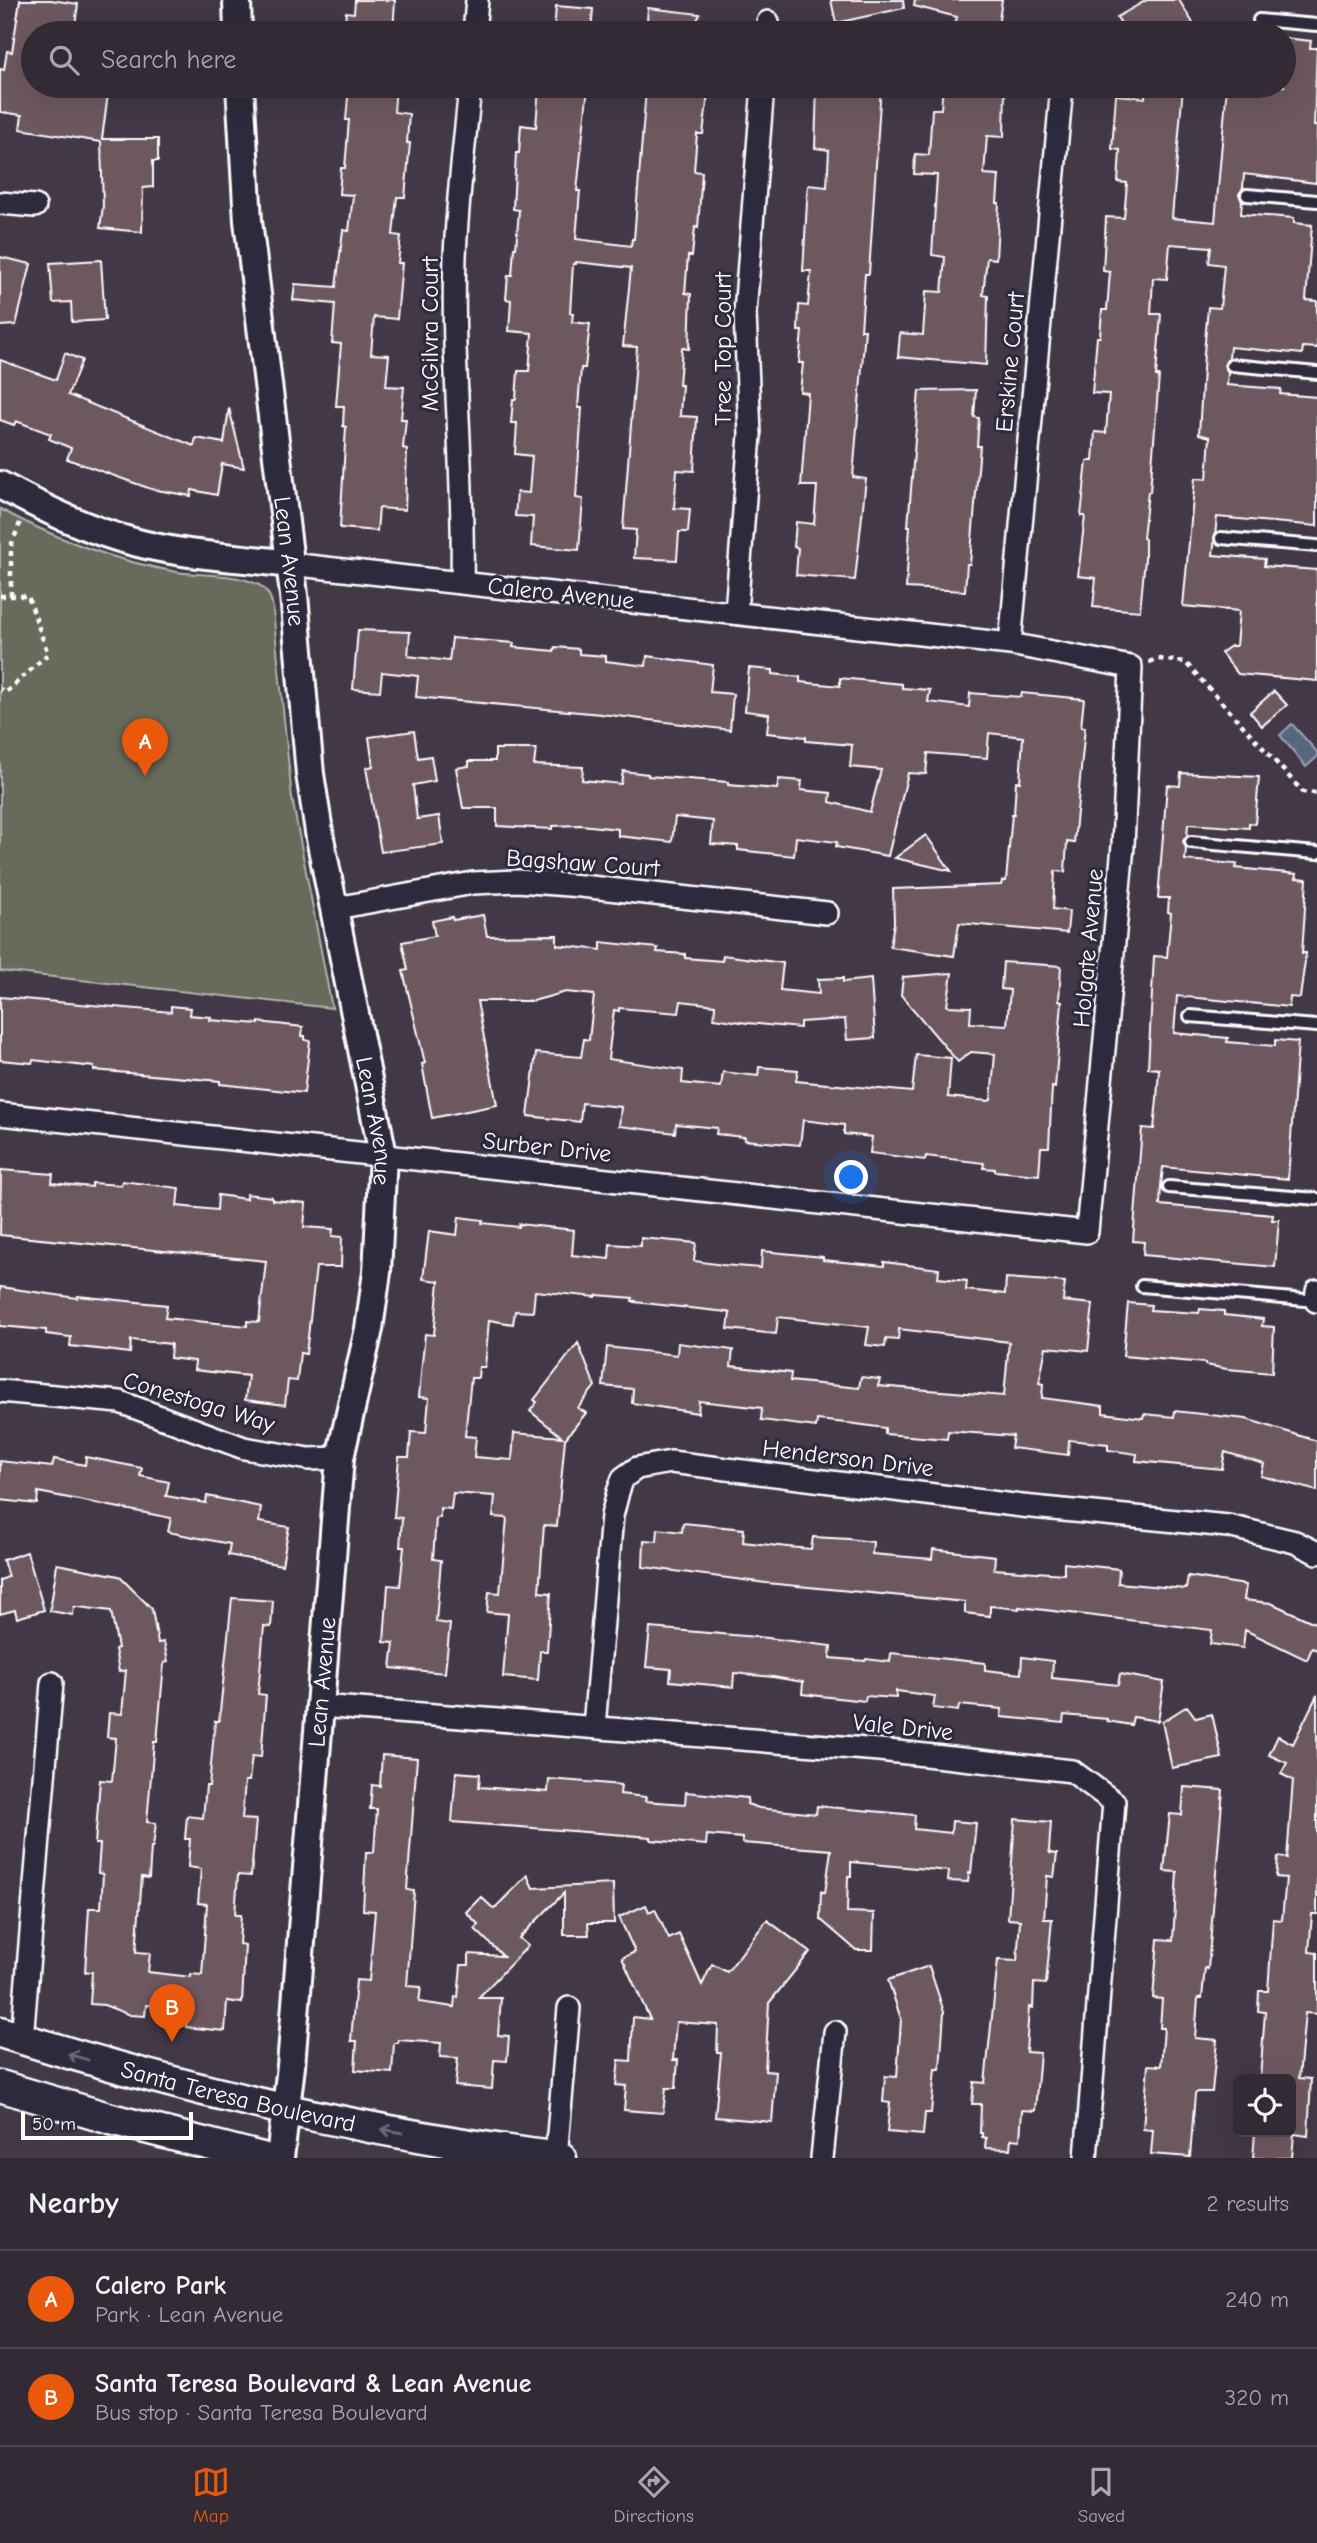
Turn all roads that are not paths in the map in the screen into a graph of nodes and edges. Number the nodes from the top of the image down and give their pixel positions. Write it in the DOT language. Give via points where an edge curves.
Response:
graph roads {
  1 [pos="237,0"];
  2 [pos="477,0"];
  3 [pos="1259,20"];
  4 [pos="238,21"];
  5 [pos="475,21"];
  6 [pos="1271,21"];
  7 [pos="1296,23"];
  8 [pos="1317,25"];
  9 [pos="241,98"];
  10 [pos="469,98"];
  11 [pos="762,98"];
  12 [pos="1061,98"];
  13 [pos="1247,195"];
  14 [pos="1317,201"];
  15 [pos="0,203"];
  16 [pos="36,206"];
  17 [pos="1231,365"];
  18 [pos="1317,373"];
  19 [pos="0,485"];
  20 [pos="1221,538"];
  21 [pos="1317,546"];
  22 [pos="290,564"];
  23 [pos="462,583"];
  24 [pos="736,612"];
  25 [pos="1010,644"];
  26 [pos="1132,667"];
  27 [pos="1191,842"];
  28 [pos="1317,853"];
  29 [pos="335,908"];
  30 [pos="827,914"];
  31 [pos="1190,1016"];
  32 [pos="1317,1026"];
  33 [pos="0,1114"];
  34 [pos="383,1155"];
  35 [pos="1170,1187"];
  36 [pos="1317,1199"];
  37 [pos="1087,1232"];
  38 [pos="1142,1286"];
  39 [pos="1317,1291"];
  40 [pos="1317,1301"];
  41 [pos="0,1391"];
  42 [pos="340,1458"];
  43 [pos="1317,1553"];
  44 [pos="52,1683"];
  45 [pos="320,1706"];
  46 [pos="594,1727"];
  47 [pos="569,2008"];
  48 [pos="835,2032"];
  49 [pos="11,2036"];
  50 [pos="0,2086"];
  51 [pos="287,2110"];
  52 [pos="262,2158"];
  53 [pos="280,2158"];
  54 [pos="559,2158"];
  55 [pos="822,2158"];
  56 [pos="1086,2158"];
  1 -- 4 [label="street"];
  2 -- 5 [label="street"];
  3 -- 6 [label="lane"];
  7 -- 8 [label="lane"];
  9 -- 22 [label="street, Lean Avenue" via="254,283"];
  10 -- 23 [label="street, McGilvra Court" via="455,256"];
  11 -- 24 [label="street, Tree Top Court" via="745,313 750,435"];
  12 -- 25 [label="street, Erskine Court"];
  13 -- 14 [label="lane"];
  15 -- 16 [label="street"];
  17 -- 18 [label="lane"];
  19 -- 22 [label="street, Calero Avenue" via="43,508 134,542"];
  20 -- 21 [label="lane"];
  22 -- 23 [label="street, Calero Avenue"];
  22 -- 29 [label="street, Lean Avenue" via="310,774"];
  23 -- 24 [label="street, Calero Avenue"];
  24 -- 25 [label="street, Calero Avenue"];
  25 -- 26 [label="street, Calero Avenue"];
  26 -- 37 [label="street, Holgate Avenue" via="1123,846"];
  27 -- 28 [label="lane"];
  29 -- 30 [label="street, Bagshaw Court" via="473,883 518,881"];
  29 -- 34 [label="street, Lean Avenue"];
  31 -- 32 [label="lane"];
  33 -- 34 [label="street, Surber Drive"];
  34 -- 37 [label="street, Surber Drive"];
  34 -- 42 [label="street, Lean Avenue" via="369,1329"];
  35 -- 36 [label="lane"];
  38 -- 40 [label="lane"];
  39 -- 40 [label="street"];
  41 -- 42 [label="street, Conestoga Way" via="120,1402 244,1448 309,1459"];
  42 -- 45 [label="street, Lean Avenue"];
  43 -- 46 [label="street, Henderson Drive" via="1295,1542 1228,1526 1022,1506 671,1462 652,1464 623,1478 612,1516"];
  44 -- 49 [label="street"];
  45 -- 46 [label="street, Vale Drive"];
  45 -- 51 [label="street, Lean Avenue"];
  46 -- 56 [label="street, Vale Drive" via="879,1750 1072,1772 1114,1801"];
  47 -- 54 [label="street"];
  48 -- 55 [label="street"];
  51 -- 49 [label="main road, Santa Teresa Boulevard, one-way"];
  50 -- 52 [label="main road, Santa Teresa Boulevard"];
  51 -- 53 [label="street, Lean Avenue"];
  54 -- 51 [label="main road, Santa Teresa Boulevard, one-way"];
}
